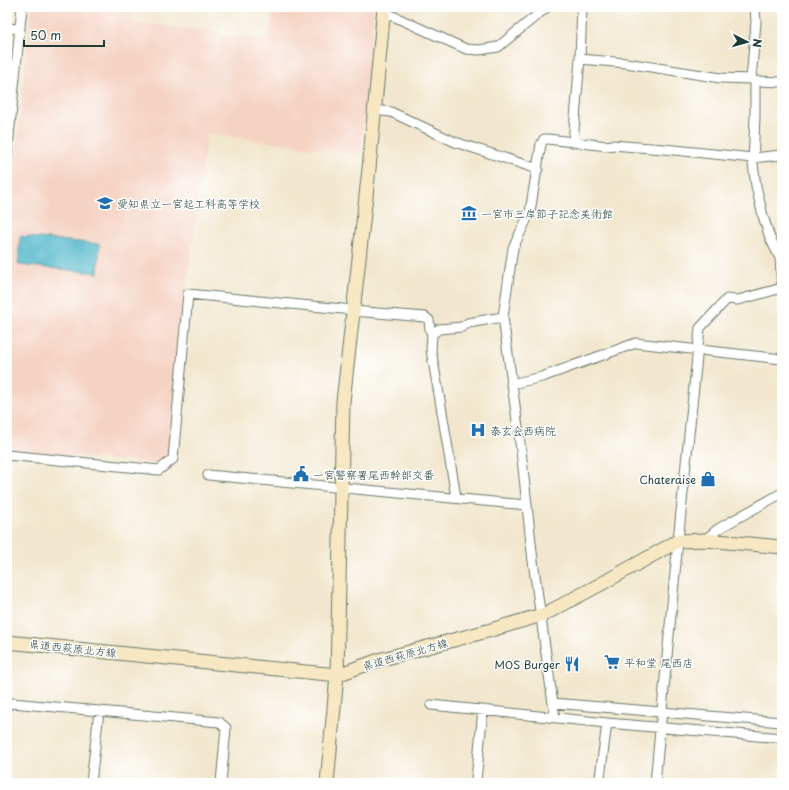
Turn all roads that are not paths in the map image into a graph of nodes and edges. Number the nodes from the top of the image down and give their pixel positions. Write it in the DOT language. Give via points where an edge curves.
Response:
graph roads {
  1 [pos="22,7"];
  2 [pos="546,7"];
  3 [pos="582,7"];
  4 [pos="755,7"];
  5 [pos="384,9"];
  6 [pos="7,28"];
  7 [pos="20,28"];
  8 [pos="580,59"];
  9 [pos="753,80"];
  10 [pos="782,82"];
  11 [pos="374,110"];
  12 [pos="573,142"];
  13 [pos="782,155"];
  14 [pos="7,156"];
  15 [pos="753,158"];
  16 [pos="538,169"];
  17 [pos="782,288"];
  18 [pos="353,311"];
  19 [pos="503,317"];
  20 [pos="432,334"];
  21 [pos="698,351"];
  22 [pos="782,359"];
  23 [pos="512,384"];
  24 [pos="7,455"];
  25 [pos="208,475"];
  26 [pos="341,488"];
  27 [pos="782,493"];
  28 [pos="456,498"];
  29 [pos="526,505"];
  30 [pos="678,540"];
  31 [pos="705,540"];
  32 [pos="782,547"];
  33 [pos="540,615"];
  34 [pos="7,642"];
  35 [pos="337,675"];
  36 [pos="553,703"];
  37 [pos="431,704"];
  38 [pos="7,706"];
  39 [pos="483,710"];
  40 [pos="99,711"];
  41 [pos="661,712"];
  42 [pos="555,718"];
  43 [pos="782,722"];
  44 [pos="607,723"];
  45 [pos="660,727"];
  46 [pos="782,738"];
  47 [pos="91,783"];
  48 [pos="221,783"];
  49 [pos="328,783"];
  50 [pos="478,783"];
  51 [pos="598,783"];
  52 [pos="655,783"];
  1 -- 7 [label="street"];
  2 -- 5 [label="street" via="498,47 479,50 466,49"];
  3 -- 8 [label="street"];
  4 -- 9 [label="street"];
  5 -- 11 [label="main road"];
  6 -- 7 [label="street"];
  7 -- 14 [label="street"];
  8 -- 9 [label="street"];
  8 -- 12 [label="street"];
  9 -- 10 [label="street"];
  9 -- 15 [label="street"];
  11 -- 16 [label="street" via="391,112 455,142"];
  11 -- 18 [label="main road"];
  12 -- 15 [label="street"];
  12 -- 16 [label="street" via="544,139"];
  13 -- 15 [label="street"];
  15 -- 17 [label="street" via="763,216 780,258"];
  16 -- 19 [label="street" via="530,212 513,248"];
  17 -- 21 [label="street" via="738,300 728,299 700,328"];
  18 -- 20 [label="street" via="425,316 429,320"];
  18 -- 24 [label="street" via="188,294 173,459 160,470"];
  18 -- 26 [label="main road" via="343,402"];
  19 -- 20 [label="street" via="468,323 462,327 439,329"];
  19 -- 23 [label="street"];
  20 -- 28 [label="street" via="430,350"];
  21 -- 22 [label="street"];
  21 -- 23 [label="street" via="636,343 542,377"];
  21 -- 30 [label="street"];
  23 -- 29 [label="street"];
  25 -- 26 [label="street"];
  26 -- 28 [label="street"];
  26 -- 35 [label="main road"];
  27 -- 31 [label="street" via="718,529"];
  28 -- 29 [label="street"];
  29 -- 33 [label="street"];
  30 -- 31 [label="main road"];
  30 -- 33 [label="main road, 県道西萩原北方線" via="602,584"];
  30 -- 41 [label="street"];
  31 -- 32 [label="main road"];
  33 -- 35 [label="main road, 県道西萩原北方線" via="379,660"];
  33 -- 36 [label="street"];
  34 -- 35 [label="main road, 県道西萩原北方線"];
  35 -- 49 [label="main road"];
  36 -- 41 [label="street"];
  36 -- 42 [label="street"];
  37 -- 39 [label="street"];
  38 -- 40 [label="street" via="12,703"];
  39 -- 42 [label="street"];
  39 -- 50 [label="street" via="476,780"];
  40 -- 47 [label="street"];
  40 -- 48 [label="street" via="219,722 226,728"];
  41 -- 43 [label="street"];
  41 -- 45 [label="street"];
  42 -- 44 [label="street"];
  44 -- 45 [label="street"];
  44 -- 51 [label="street"];
  45 -- 46 [label="street"];
  45 -- 52 [label="street"];
}
